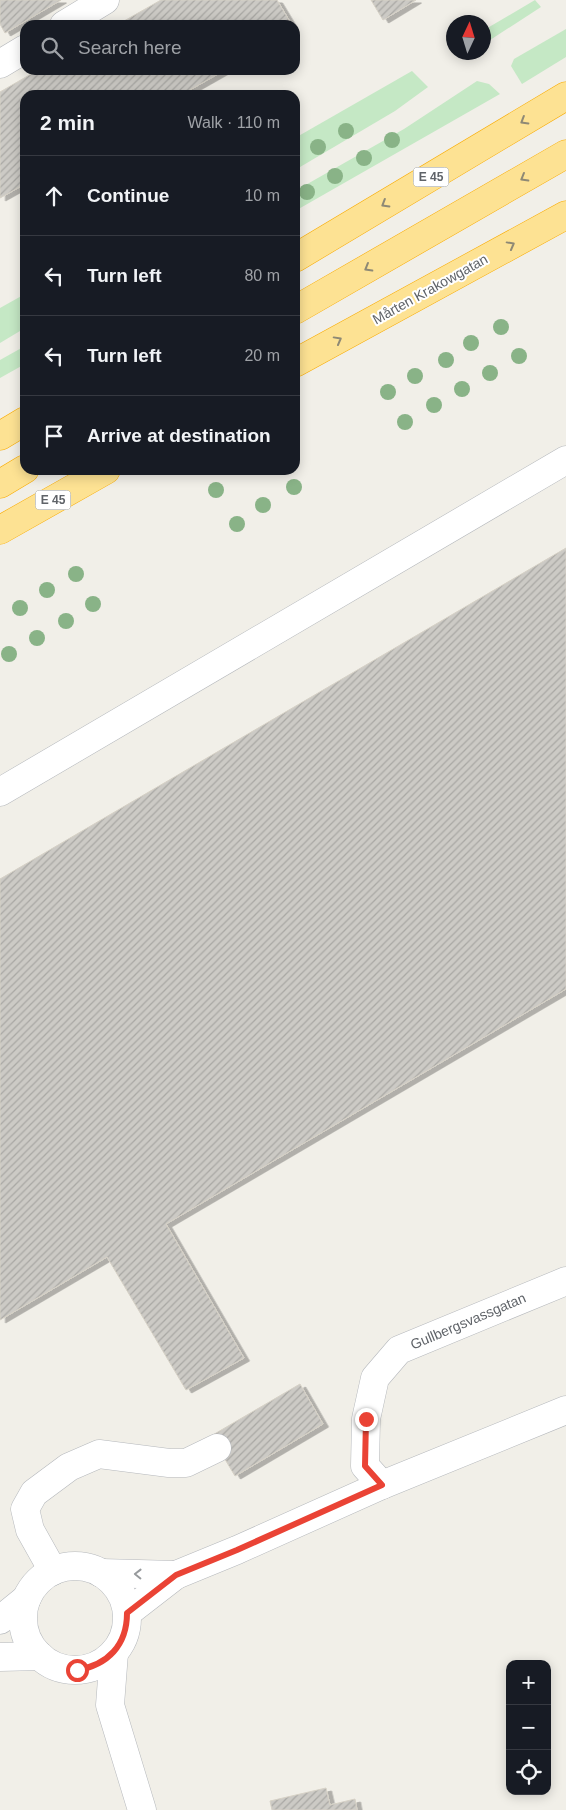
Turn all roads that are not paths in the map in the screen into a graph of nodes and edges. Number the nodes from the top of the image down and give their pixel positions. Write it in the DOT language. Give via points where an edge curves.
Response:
graph roads {
  1 [pos="105,0"];
  2 [pos="72,20"];
  3 [pos="20,52"];
  4 [pos="0,64"];
  5 [pos="566,96"];
  6 [pos="566,154"];
  7 [pos="566,216"];
  8 [pos="300,255"];
  9 [pos="300,307"];
  10 [pos="300,361"];
  11 [pos="20,424"];
  12 [pos="0,436"];
  13 [pos="566,460"];
  14 [pos="20,472"];
  15 [pos="97,475"];
  16 [pos="0,484"];
  17 [pos="0,530"];
  18 [pos="0,792"];
  19 [pos="566,1281"];
  20 [pos="566,1410"];
  21 [pos="218,1448"];
  22 [pos="373,1475"];
  23 [pos="53,1571"];
  24 [pos="101,1573"];
  25 [pos="176,1575"];
  26 [pos="27,1598"];
  27 [pos="127,1613"];
  28 [pos="0,1620"];
  29 [pos="114,1653"];
  30 [pos="40,1656"];
  31 [pos="0,1657"];
  32 [pos="69,1670"];
  33 [pos="110,1705"];
  34 [pos="142,1810"];
  1 -- 2 [label="street"];
  3 -- 4 [label="street"];
  5 -- 8 [label="highway, E 45, one-way"];
  6 -- 9 [label="highway, one-way"];
  10 -- 7 [label="highway, Mårten Krakowgatan, one-way"];
  11 -- 12 [label="highway"];
  13 -- 18 [label="street"];
  14 -- 16 [label="highway"];
  15 -- 17 [label="highway, E 45"];
  19 -- 22 [label="street, Gullbergsvassgatan" via="399,1350 375,1378 366,1419"];
  20 -- 22 [label="street"];
  21 -- 23 [label="street" via="186,1463 99,1454 69,1467 34,1493 25,1510 30,1530"];
  22 -- 25 [label="street" via="237,1550"];
  23 -- 24 [label="street" via="77,1566"];
  23 -- 26 [label="street" via="38,1582"];
  25 -- 24 [label="street, one-way"];
  24 -- 27 [label="street" via="119,1590"];
  25 -- 27 [label="street"];
  26 -- 28 [label="street"];
  26 -- 30 [label="street" via="24,1629"];
  27 -- 29 [label="street" via="123,1638"];
  29 -- 32 [label="street" via="94,1667"];
  29 -- 33 [label="street"];
  30 -- 31 [label="street"];
  30 -- 32 [label="street"];
  32 -- 33 [label="street"];
  33 -- 34 [label="street"];
}
